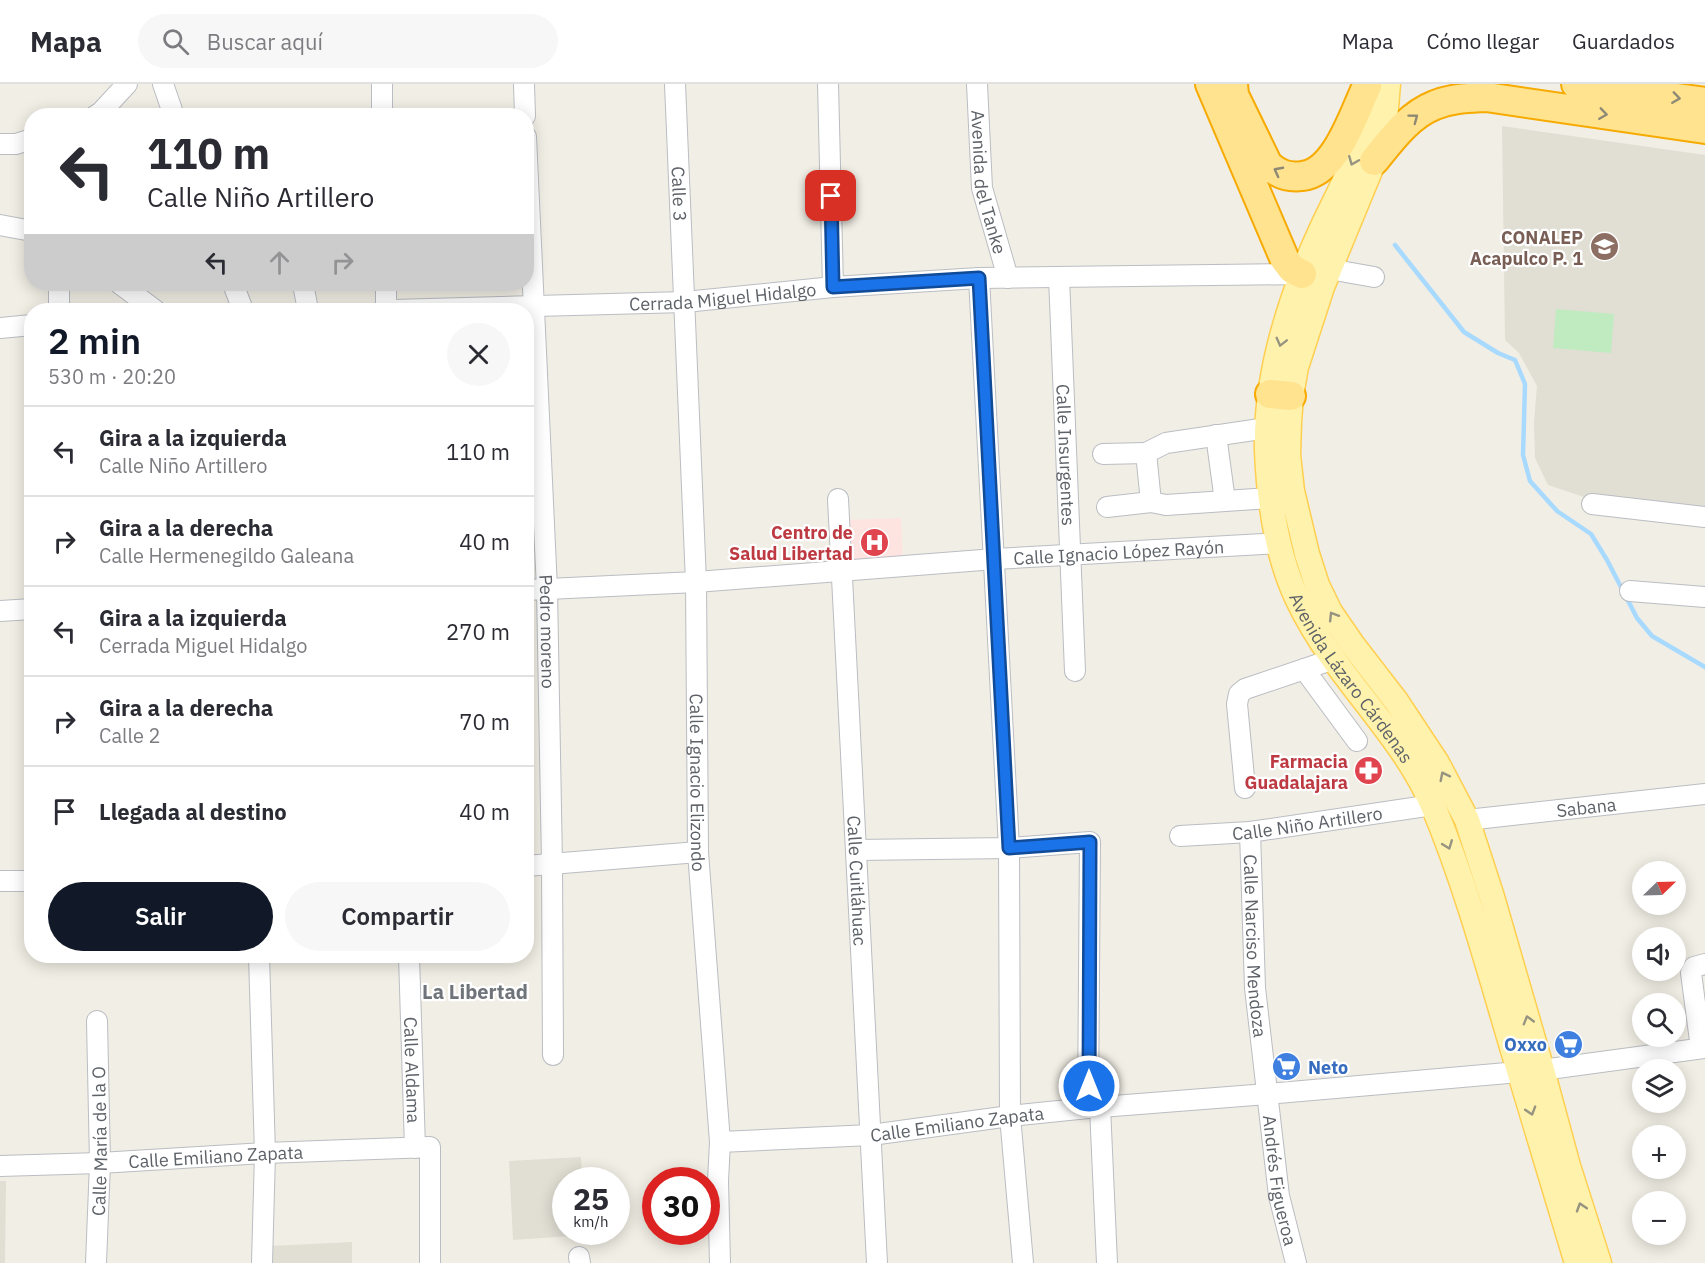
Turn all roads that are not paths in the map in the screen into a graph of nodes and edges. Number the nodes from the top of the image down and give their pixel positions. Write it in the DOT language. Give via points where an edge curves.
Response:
graph roads {
  1 [pos="127,84"];
  2 [pos="163,84"];
  3 [pos="382,84"];
  4 [pos="524,84"];
  5 [pos="675,84"];
  6 [pos="828,84"];
  7 [pos="977,84"];
  8 [pos="1210,84"];
  9 [pos="1233,84"];
  10 [pos="1576,84"];
  11 [pos="1374,85"];
  12 [pos="1705,102"];
  13 [pos="105,108"];
  14 [pos="171,108"];
  15 [pos="382,108"];
  16 [pos="525,108"];
  17 [pos="1705,129"];
  18 [pos="24,142"];
  19 [pos="0,144"];
  20 [pos="1374,161"];
  21 [pos="0,225"];
  22 [pos="24,230"];
  23 [pos="1316,271"];
  24 [pos="1059,277"];
  25 [pos="1374,277"];
  26 [pos="979,278"];
  27 [pos="1008,278"];
  28 [pos="534,287"];
  29 [pos="833,287"];
  30 [pos="129,291"];
  31 [pos="685,302"];
  32 [pos="146,303"];
  33 [pos="535,306"];
  34 [pos="24,326"];
  35 [pos="0,328"];
  36 [pos="1280,395"];
  37 [pos="1267,428"];
  38 [pos="1216,435"];
  39 [pos="1146,453"];
  40 [pos="1103,454"];
  41 [pos="1270,498"];
  42 [pos="838,499"];
  43 [pos="1225,501"];
  44 [pos="1151,502"];
  45 [pos="1592,504"];
  46 [pos="1107,507"];
  47 [pos="1705,517"];
  48 [pos="1279,543"];
  49 [pos="1069,555"];
  50 [pos="994,559"];
  51 [pos="841,571"];
  52 [pos="696,582"];
  53 [pos="547,589"];
  54 [pos="534,590"];
  55 [pos="1630,591"];
  56 [pos="1705,597"];
  57 [pos="24,610"];
  58 [pos="0,611"];
  59 [pos="1334,659"];
  60 [pos="1304,669"];
  61 [pos="1075,671"];
  62 [pos="1357,741"];
  63 [pos="1245,788"];
  64 [pos="1705,794"];
  65 [pos="1433,805"];
  66 [pos="1467,820"];
  67 [pos="1250,832"];
  68 [pos="1180,836"];
  69 [pos="1009,848"];
  70 [pos="856,850"];
  71 [pos="698,852"];
  72 [pos="552,864"];
  73 [pos="534,865"];
  74 [pos="0,881"];
  75 [pos="24,882"];
  76 [pos="259,963"];
  77 [pos="410,963"];
  78 [pos="1705,964"];
  79 [pos="97,1021"];
  80 [pos="1703,1048"];
  81 [pos="553,1055"];
  82 [pos="1530,1070"];
  83 [pos="1267,1094"];
  84 [pos="1094,1108"];
  85 [pos="1010,1116"];
  86 [pos="871,1135"];
  87 [pos="720,1142"];
  88 [pos="423,1148"];
  89 [pos="265,1153"];
  90 [pos="100,1163"];
  91 [pos="0,1166"];
  92 [pos="96,1263"];
  93 [pos="262,1263"];
  94 [pos="430,1263"];
  95 [pos="720,1263"];
  96 [pos="877,1263"];
  97 [pos="1023,1263"];
  98 [pos="1107,1263"];
  99 [pos="1296,1263"];
  100 [pos="1577,1263"];
  101 [pos="1599,1263"];
  1 -- 13 [label="street"];
  2 -- 14 [label="street"];
  3 -- 15 [label="street"];
  4 -- 16 [label="street"];
  5 -- 31 [label="street, Calle 3"];
  6 -- 29 [label="street"];
  7 -- 27 [label="street, Avenida del Tanke" via="982,188"];
  8 -- 23 [label="highway" via="1285,260 1292,269"];
  11 -- 9 [label="highway, one-way" via="1336,152 1308,176 1291,177 1268,165 1234,94"];
  10 -- 12 [label="highway, one-way"];
  11 -- 20 [label="main road, Avenida Lázaro Cárdenas" via="1385,119"];
  11 -- 23 [label="main road, Avenida Lázaro Cárdenas, one-way" via="1355,159"];
  20 -- 17 [label="highway, one-way" via="1412,118 1435,105 1457,99 1486,97"];
  18 -- 19 [label="street"];
  20 -- 23 [label="main road, Avenida Lázaro Cárdenas"];
  21 -- 22 [label="street"];
  23 -- 24 [label="street, Cerrada Miguel Hidalgo"];
  23 -- 25 [label="street, Cerrada Miguel Hidalgo"];
  23 -- 36 [label="main road, Avenida Lázaro Cárdenas" via="1284,330"];
  24 -- 27 [label="street, Cerrada Miguel Hidalgo"];
  24 -- 49 [label="street, Calle Insurgentes"];
  26 -- 27 [label="street, Cerrada Miguel Hidalgo"];
  26 -- 29 [label="street, Cerrada Miguel Hidalgo"];
  26 -- 50 [label="street"];
  28 -- 33 [label="street, Pedro moreno"];
  29 -- 31 [label="street, Cerrada Miguel Hidalgo"];
  30 -- 32 [label="street"];
  31 -- 33 [label="street, Cerrada Miguel Hidalgo"];
  31 -- 52 [label="street, Calle Ignacio Elizondo"];
  33 -- 53 [label="street, Pedro moreno"];
  34 -- 35 [label="street"];
  36 -- 37 [label="main road, Avenida Lázaro Cárdenas"];
  66 -- 36 [label="main road, Avenida Lázaro Cárdenas, one-way" via="1437,763 1330,612 1317,585 1292,491"];
  37 -- 38 [label="street"];
  37 -- 41 [label="main road, Avenida Lázaro Cárdenas"];
  38 -- 39 [label="street" via="1167,443"];
  38 -- 43 [label="street"];
  39 -- 40 [label="street"];
  39 -- 44 [label="street"];
  41 -- 43 [label="street"];
  41 -- 48 [label="main road, Avenida Lázaro Cárdenas"];
  42 -- 51 [label="street, Calle Cuitláhuac"];
  43 -- 44 [label="street" via="1166,505"];
  44 -- 46 [label="street"];
  45 -- 47 [label="street"];
  48 -- 49 [label="street, Calle Ignacio López Rayón"];
  48 -- 59 [label="main road, Avenida Lázaro Cárdenas" via="1296,597"];
  49 -- 50 [label="street, Calle Ignacio López Rayón"];
  49 -- 61 [label="street, Calle Insurgentes"];
  50 -- 51 [label="street, Calle Ignacio López Rayón"];
  50 -- 69 [label="street"];
  51 -- 52 [label="street, Calle Ignacio López Rayón"];
  51 -- 70 [label="street, Calle Cuitláhuac"];
  52 -- 53 [label="street, Calle Ignacio López Rayón"];
  52 -- 71 [label="street, Calle Ignacio Elizondo"];
  53 -- 54 [label="street, Calle Ignacio López Rayón"];
  53 -- 72 [label="street, Pedro moreno"];
  55 -- 56 [label="street"];
  57 -- 58 [label="street"];
  59 -- 60 [label="street"];
  59 -- 65 [label="main road, Avenida Lázaro Cárdenas" via="1390,732"];
  60 -- 62 [label="street"];
  60 -- 63 [label="street" via="1239,694"];
  64 -- 66 [label="street, Sabana"];
  65 -- 67 [label="street, Calle Niño Artillero"];
  65 -- 82 [label="main road, Avenida Lázaro Cárdenas, one-way"];
  82 -- 66 [label="main road, Avenida Lázaro Cárdenas, one-way" via="1492,897"];
  67 -- 68 [label="street, Calle Niño Artillero"];
  67 -- 83 [label="street, Calle Narciso Mendoza" via="1255,988"];
  69 -- 70 [label="street"];
  69 -- 84 [label="street" via="1090,842"];
  69 -- 85 [label="street"];
  70 -- 86 [label="street, Calle Cuitláhuac"];
  71 -- 72 [label="street"];
  71 -- 87 [label="street, Calle Ignacio Elizondo"];
  72 -- 73 [label="street"];
  72 -- 81 [label="street, Pedro moreno"];
  74 -- 75 [label="street"];
  76 -- 89 [label="street"];
  77 -- 88 [label="street, Calle Aldama"];
  78 -- 80 [label="street" via="1694,967 1691,973"];
  79 -- 90 [label="street, Calle María de la O"];
  80 -- 82 [label="street, Calle Emiliano Zapata"];
  82 -- 83 [label="street, Calle Emiliano Zapata"];
  82 -- 100 [label="main road, Avenida Lázaro Cárdenas, one-way"];
  101 -- 82 [label="main road, Avenida Lázaro Cárdenas, one-way" via="1568,1166"];
  83 -- 84 [label="street, Calle Emiliano Zapata"];
  83 -- 99 [label="street, Andrés Figueroa" via="1279,1196"];
  84 -- 85 [label="street, Calle Emiliano Zapata"];
  84 -- 98 [label="street"];
  85 -- 86 [label="street, Calle Emiliano Zapata"];
  85 -- 97 [label="street"];
  86 -- 87 [label="street, Calle Emiliano Zapata"];
  86 -- 96 [label="street, Calle Cuitláhuac"];
  87 -- 95 [label="street, Calle Ignacio Elizondo"];
  88 -- 89 [label="street, Calle Emiliano Zapata"];
  88 -- 94 [label="street, Calle Aldama"];
  89 -- 90 [label="street, Calle Emiliano Zapata"];
  89 -- 93 [label="street"];
  90 -- 91 [label="street, Calle Emiliano Zapata"];
  90 -- 92 [label="street, Calle María de la O"];
}
